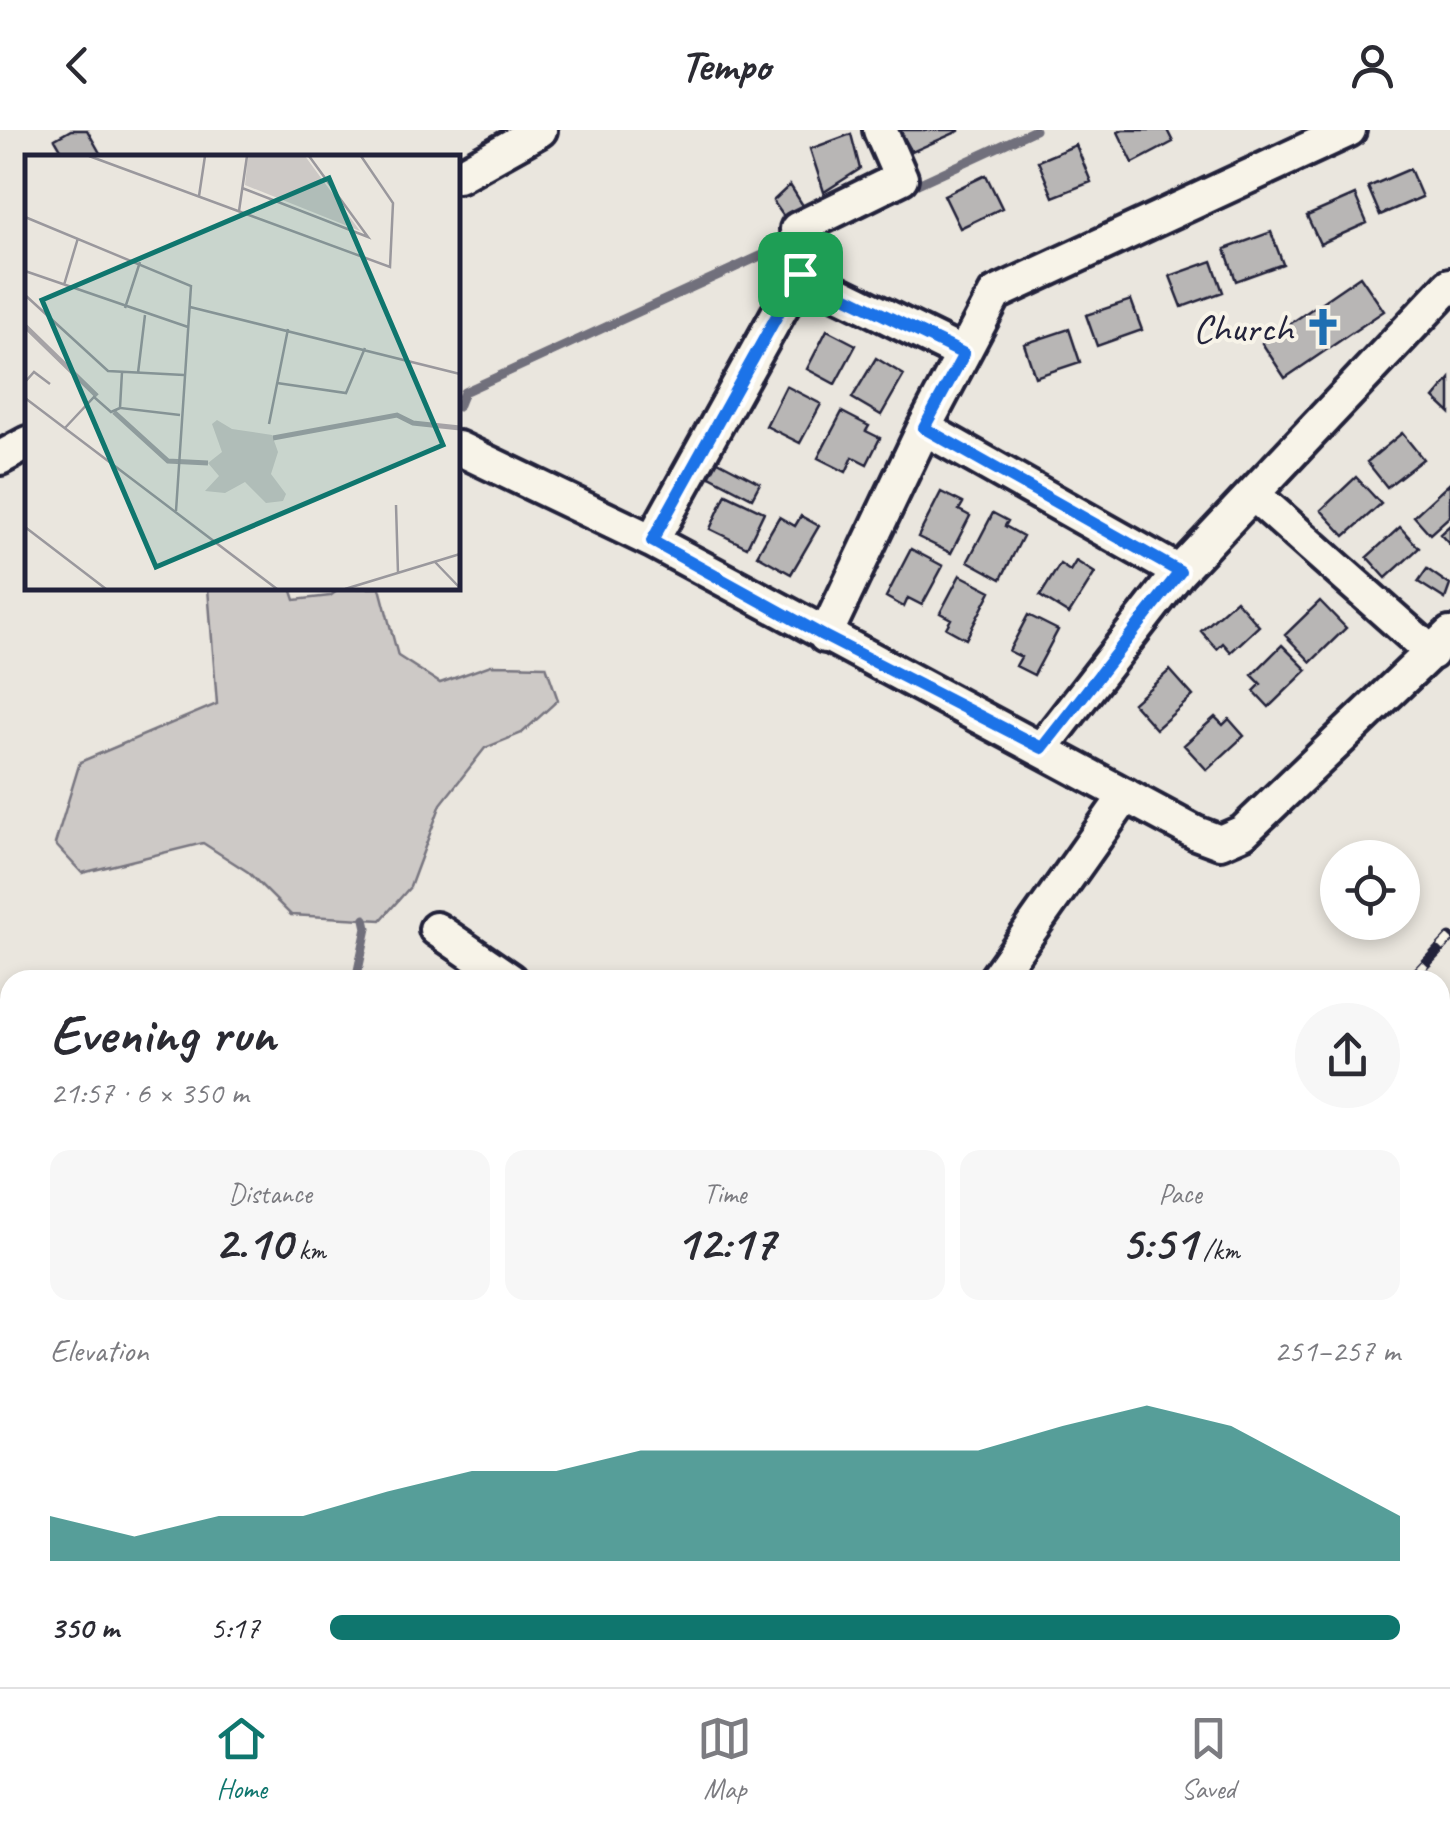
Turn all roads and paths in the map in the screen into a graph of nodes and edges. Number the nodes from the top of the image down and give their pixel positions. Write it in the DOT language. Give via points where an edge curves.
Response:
graph roads {
  1 [pos="540,130"];
  2 [pos="880,130"];
  3 [pos="1349,130"];
  4 [pos="460,175"];
  5 [pos="800,274"];
  6 [pos="1450,285"];
  7 [pos="964,354"];
  8 [pos="924,428"];
  9 [pos="25,445"];
  10 [pos="460,449"];
  11 [pos="0,458"];
  12 [pos="1254,494"];
  13 [pos="652,541"];
  14 [pos="1180,572"];
  15 [pos="824,636"];
  16 [pos="1441,643"];
  17 [pos="1042,748"];
  18 [pos="1126,794"];
  19 [pos="436,929"];
  20 [pos="495,970"];
  21 [pos="1001,970"];
  1 -- 4 [label="street"];
  2 -- 5 [label="street" via="901,178 797,228"];
  3 -- 7 [label="street" via="995,294"];
  5 -- 7 [label="street"];
  5 -- 13 [label="street"];
  6 -- 12 [label="street"];
  7 -- 8 [label="street"];
  8 -- 14 [label="street"];
  8 -- 15 [label="street"];
  9 -- 11 [label="street"];
  10 -- 13 [label="street"];
  12 -- 14 [label="street"];
  12 -- 16 [label="street"];
  13 -- 15 [label="street"];
  14 -- 17 [label="street"];
  15 -- 17 [label="street"];
  16 -- 18 [label="street" via="1243,832 1220,842"];
  17 -- 18 [label="street"];
  18 -- 21 [label="street"];
  19 -- 20 [label="street"];
}
